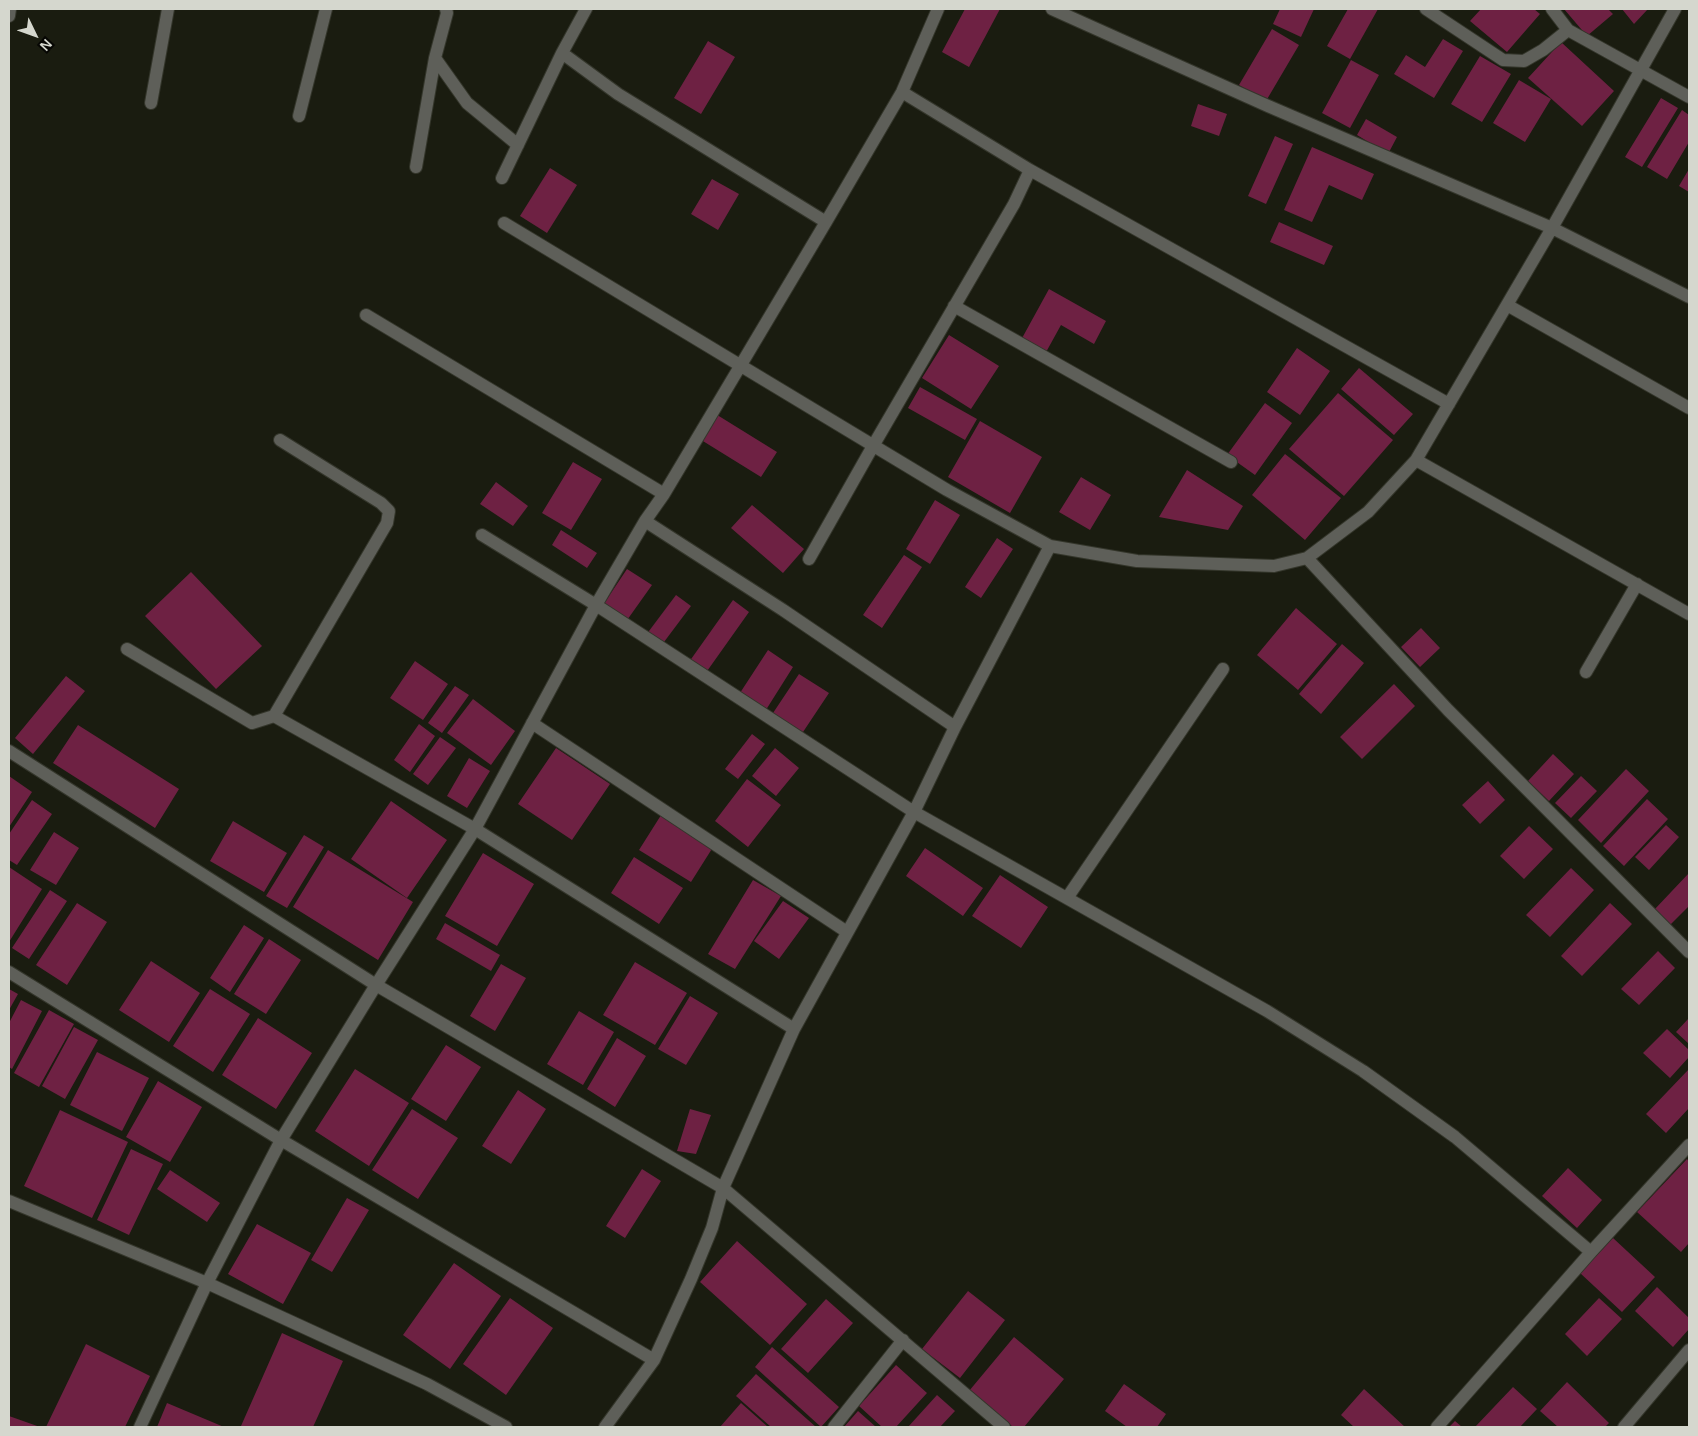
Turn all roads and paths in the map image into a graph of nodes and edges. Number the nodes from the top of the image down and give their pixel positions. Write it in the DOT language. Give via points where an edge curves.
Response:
graph roads {
  1 [pos="10,9"];
  2 [pos="168,9"];
  3 [pos="326,9"];
  4 [pos="446,9"];
  5 [pos="586,9"];
  6 [pos="938,9"];
  7 [pos="1052,9"];
  8 [pos="1426,9"];
  9 [pos="1552,9"];
  10 [pos="1675,9"];
  11 [pos="9,16"];
  12 [pos="1568,30"];
  13 [pos="562,53"];
  14 [pos="436,58"];
  15 [pos="1641,70"];
  16 [pos="902,92"];
  17 [pos="1689,97"];
  18 [pos="151,103"];
  19 [pos="299,116"];
  20 [pos="518,145"];
  21 [pos="416,167"];
  22 [pos="1030,170"];
  23 [pos="502,178"];
  24 [pos="826,222"];
  25 [pos="504,223"];
  26 [pos="1552,228"];
  27 [pos="1689,297"];
  28 [pos="1507,305"];
  29 [pos="954,306"];
  30 [pos="366,315"];
  31 [pos="741,365"];
  32 [pos="1450,404"];
  33 [pos="1689,408"];
  34 [pos="280,440"];
  35 [pos="873,446"];
  36 [pos="1416,460"];
  37 [pos="1231,462"];
  38 [pos="664,494"];
  39 [pos="645,520"];
  40 [pos="482,535"];
  41 [pos="1050,546"];
  42 [pos="1307,558"];
  43 [pos="809,559"];
  44 [pos="1637,584"];
  45 [pos="596,605"];
  46 [pos="1689,614"];
  47 [pos="127,648"];
  48 [pos="1223,669"];
  49 [pos="1586,672"];
  50 [pos="274,716"];
  51 [pos="532,722"];
  52 [pos="955,727"];
  53 [pos="9,750"];
  54 [pos="914,812"];
  55 [pos="475,829"];
  56 [pos="1067,898"];
  57 [pos="847,932"];
  58 [pos="1689,952"];
  59 [pos="9,972"];
  60 [pos="376,985"];
  61 [pos="794,1030"];
  62 [pos="281,1140"];
  63 [pos="1689,1144"];
  64 [pos="723,1188"];
  65 [pos="9,1201"];
  66 [pos="1591,1252"];
  67 [pos="207,1283"];
  68 [pos="903,1340"];
  69 [pos="1689,1350"];
  70 [pos="654,1360"];
  71 [pos="140,1427"];
  72 [pos="506,1427"];
  73 [pos="605,1427"];
  74 [pos="834,1427"];
  75 [pos="1004,1427"];
  76 [pos="1437,1427"];
  77 [pos="1624,1427"];
  1 -- 11 [label="street"];
  2 -- 18 [label="street"];
  3 -- 19 [label="street"];
  4 -- 14 [label="street"];
  5 -- 13 [label="street"];
  6 -- 16 [label="street"];
  7 -- 26 [label="street"];
  8 -- 12 [label="street" via="1503,60 1524,61"];
  9 -- 12 [label="street"];
  10 -- 15 [label="street"];
  12 -- 15 [label="street"];
  13 -- 20 [label="street"];
  13 -- 24 [label="street" via="618,94"];
  14 -- 20 [label="street" via="467,104"];
  14 -- 21 [label="street"];
  15 -- 17 [label="street"];
  15 -- 26 [label="street"];
  16 -- 22 [label="street"];
  16 -- 24 [label="street"];
  20 -- 23 [label="street"];
  22 -- 29 [label="street" via="1014,204"];
  22 -- 32 [label="street"];
  24 -- 31 [label="street"];
  25 -- 31 [label="street"];
  26 -- 27 [label="street"];
  26 -- 28 [label="street"];
  28 -- 32 [label="street"];
  28 -- 33 [label="street"];
  29 -- 35 [label="street"];
  29 -- 37 [label="street"];
  30 -- 38 [label="street"];
  31 -- 35 [label="street"];
  31 -- 38 [label="street"];
  32 -- 36 [label="street"];
  34 -- 50 [label="street" via="389,511 387,523"];
  35 -- 41 [label="street"];
  35 -- 43 [label="street"];
  36 -- 42 [label="street" via="1368,512"];
  36 -- 44 [label="street"];
  38 -- 39 [label="street"];
  39 -- 45 [label="street"];
  39 -- 52 [label="street"];
  40 -- 45 [label="street"];
  41 -- 42 [label="street" via="1137,561 1274,566"];
  41 -- 52 [label="street"];
  42 -- 58 [label="street" via="1448,710"];
  44 -- 46 [label="street"];
  44 -- 49 [label="street"];
  45 -- 51 [label="street"];
  45 -- 54 [label="street"];
  47 -- 50 [label="street" via="252,723"];
  48 -- 56 [label="street"];
  50 -- 55 [label="street"];
  51 -- 55 [label="street"];
  51 -- 57 [label="street"];
  52 -- 54 [label="street"];
  53 -- 60 [label="street"];
  54 -- 56 [label="street"];
  54 -- 57 [label="street"];
  55 -- 60 [label="street"];
  55 -- 61 [label="street"];
  56 -- 66 [label="street" via="1267,1011 1363,1071 1455,1137"];
  57 -- 61 [label="street"];
  59 -- 62 [label="street"];
  60 -- 62 [label="street"];
  60 -- 64 [label="street"];
  61 -- 64 [label="street"];
  62 -- 67 [label="street"];
  62 -- 70 [label="street"];
  63 -- 66 [label="street"];
  64 -- 68 [label="street"];
  64 -- 70 [label="street" via="712,1228"];
  65 -- 67 [label="street"];
  66 -- 76 [label="street"];
  67 -- 71 [label="street"];
  67 -- 72 [label="street" via="427,1384"];
  68 -- 74 [label="street"];
  68 -- 75 [label="street"];
  69 -- 77 [label="street"];
  70 -- 73 [label="street"];
}
